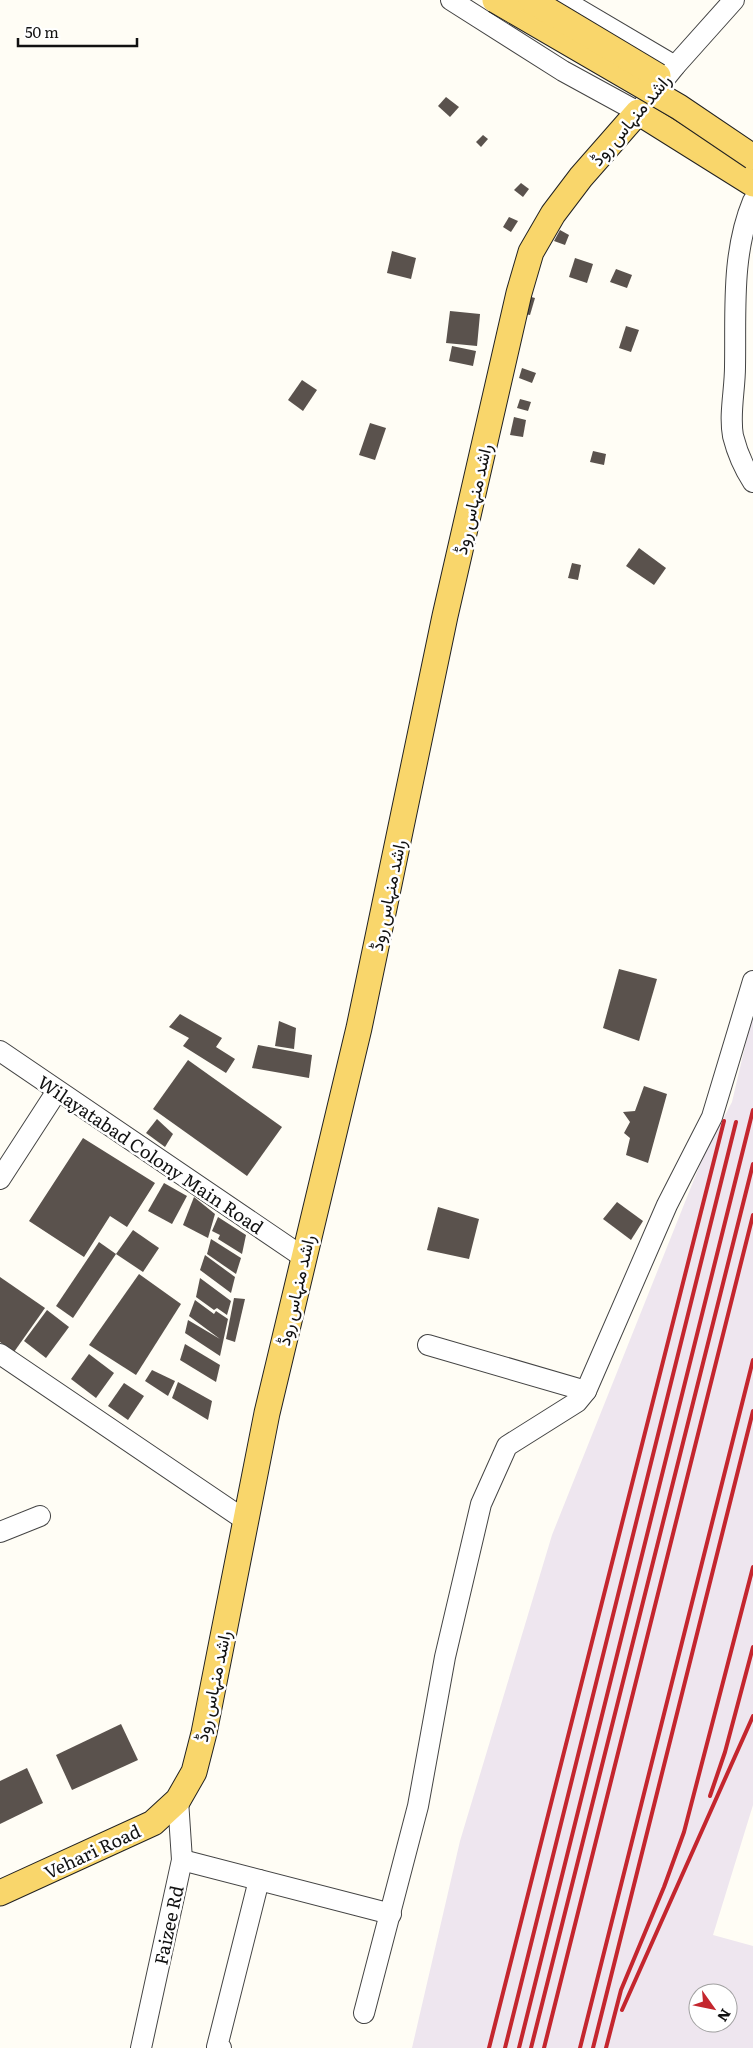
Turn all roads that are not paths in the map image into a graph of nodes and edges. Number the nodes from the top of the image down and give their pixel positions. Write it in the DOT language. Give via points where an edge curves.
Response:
graph roads {
  1 [pos="451,0"];
  2 [pos="495,0"];
  3 [pos="531,0"];
  4 [pos="563,0"];
  5 [pos="734,0"];
  6 [pos="675,66"];
  7 [pos="638,112"];
  8 [pos="753,136"];
  9 [pos="753,157"];
  10 [pos="753,184"];
  11 [pos="753,201"];
  12 [pos="753,482"];
  13 [pos="753,981"];
  14 [pos="0,1051"];
  15 [pos="58,1091"];
  16 [pos="0,1179"];
  17 [pos="303,1257"];
  18 [pos="428,1345"];
  19 [pos="0,1354"];
  20 [pos="586,1391"];
  21 [pos="40,1516"];
  22 [pos="245,1520"];
  23 [pos="0,1532"];
  24 [pos="178,1800"];
  25 [pos="182,1860"];
  26 [pos="259,1880"];
  27 [pos="0,1893"];
  28 [pos="391,1914"];
  29 [pos="364,2014"];
  30 [pos="141,2048"];
  31 [pos="221,2048"];
  1 -- 7 [label="street" via="563,71"];
  2 -- 9 [label="main road, bridge" via="679,107"];
  3 -- 8 [label="main road, bridge"];
  4 -- 6 [label="street"];
  5 -- 6 [label="street, راشد منہاس روڈ"];
  6 -- 7 [label="street, راشد منہاس روڈ"];
  7 -- 10 [label="main road"];
  7 -- 17 [label="main road, راشد منہاس روڈ" via="581,177 553,214 531,252 507,341 446,616 359,1028"];
  11 -- 12 [label="street" via="739,253 732,418 733,436"];
  13 -- 20 [label="street" via="712,1117 667,1205"];
  14 -- 15 [label="street, Wilayatabad Colony Main Road"];
  15 -- 16 [label="street"];
  15 -- 17 [label="street, Wilayatabad Colony Main Road"];
  17 -- 22 [label="main road, راشد منہاس روڈ" via="266,1413"];
  18 -- 20 [label="street"];
  19 -- 22 [label="street"];
  20 -- 28 [label="street" via="577,1402 507,1446 481,1504 445,1657 418,1806"];
  21 -- 23 [label="street"];
  22 -- 24 [label="main road, راشد منہاس روڈ" via="204,1733 194,1772"];
  24 -- 25 [label="street, Faizee Rd"];
  24 -- 27 [label="main road, Vehari Road" via="153,1823"];
  25 -- 26 [label="street"];
  25 -- 30 [label="street, Faizee Rd"];
  26 -- 28 [label="street"];
  26 -- 31 [label="street" via="217,2047"];
  28 -- 29 [label="street"];
}
